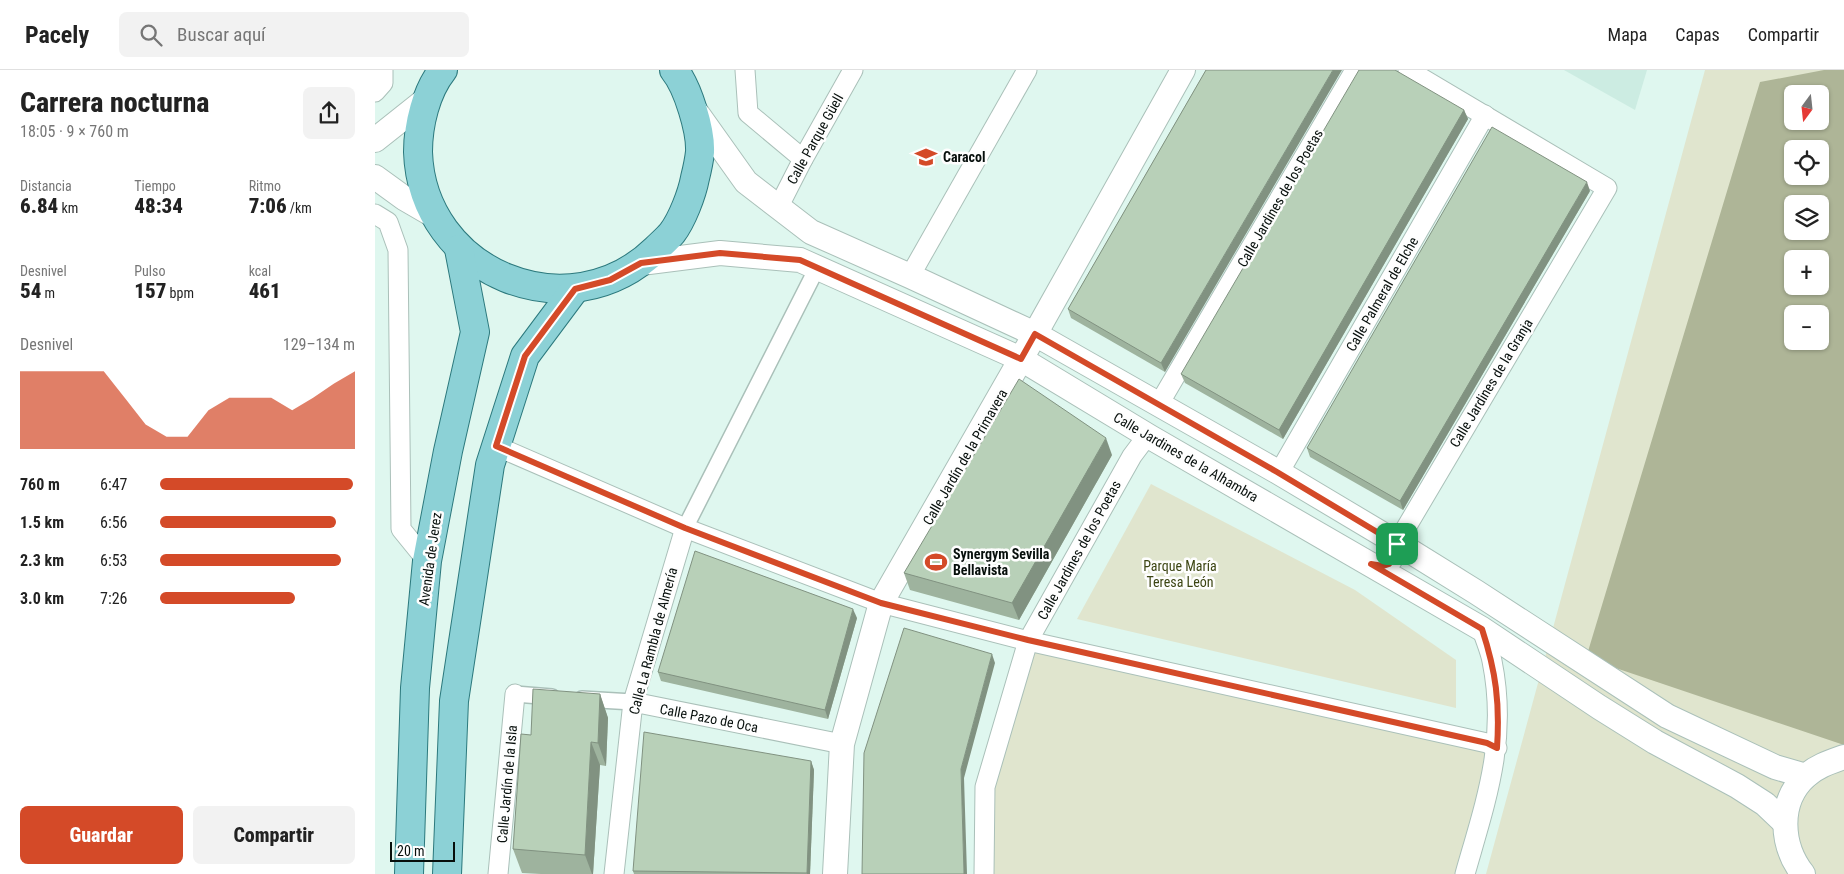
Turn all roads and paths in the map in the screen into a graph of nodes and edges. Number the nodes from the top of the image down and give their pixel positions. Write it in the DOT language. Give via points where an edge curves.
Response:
graph roads {
  1 [pos="443,70"];
  2 [pos="745,70"];
  3 [pos="853,70"];
  4 [pos="1027,70"];
  5 [pos="1183,70"];
  6 [pos="1355,70"];
  7 [pos="1408,70"];
  8 [pos="676,71"];
  9 [pos="428,98"];
  10 [pos="693,107"];
  11 [pos="1485,116"];
  12 [pos="375,140"];
  13 [pos="803,159"];
  14 [pos="375,177"];
  15 [pos="778,208"];
  16 [pos="375,214"];
  17 [pos="435,216"];
  18 [pos="459,249"];
  19 [pos="641,263"];
  20 [pos="817,268"];
  21 [pos="910,276"];
  22 [pos="575,289"];
  23 [pos="1035,334"];
  24 [pos="1021,359"];
  25 [pos="1159,404"];
  26 [pos="1149,437"];
  27 [pos="496,446"];
  28 [pos="1277,472"];
  29 [pos="685,528"];
  30 [pos="1397,544"];
  31 [pos="427,561"];
  32 [pos="1371,564"];
  33 [pos="881,603"];
  34 [pos="1482,629"];
  35 [pos="1028,640"];
  36 [pos="515,694"];
  37 [pos="633,702"];
  38 [pos="842,744"];
  39 [pos="1497,748"];
  40 [pos="1844,757"];
  41 [pos="1806,776"];
  42 [pos="1785,823"];
  43 [pos="1797,870"];
  44 [pos="448,873"];
  45 [pos="409,874"];
  46 [pos="498,874"];
  47 [pos="614,874"];
  48 [pos="835,874"];
  49 [pos="983,874"];
  50 [pos="1465,874"];
  1 -- 9 [label="main road"];
  2 -- 13 [label="street" via="748,113"];
  3 -- 13 [label="street, Calle Parque Güell"];
  4 -- 21 [label="street"];
  5 -- 23 [label="street, Calle Jardín de la Primavera"];
  6 -- 25 [label="street, Calle Jardines de los Poetas"];
  7 -- 11 [label="street"];
  8 -- 10 [label="main road"];
  9 -- 12 [label="street"];
  9 -- 17 [label="main road" via="418,140 419,168"];
  10 -- 15 [label="street" via="746,182"];
  10 -- 19 [label="main road" via="700,151 692,194 672,233"];
  11 -- 28 [label="street, Calle Palmeral de Elche"];
  11 -- 30 [label="street, Calle Jardines de la Granja" via="1607,188"];
  13 -- 15 [label="street, Calle Parque Güell"];
  14 -- 17 [label="street"];
  15 -- 21 [label="street" via="811,232"];
  16 -- 31 [label="street" via="388,222 398,250 401,529"];
  17 -- 18 [label="main road"];
  18 -- 22 [label="main road" via="493,274 533,287"];
  18 -- 31 [label="main road, Avenida de Jerez" via="475,332"];
  19 -- 20 [label="street, Calle Jardines de la Alhambra" via="720,253 800,260"];
  19 -- 22 [label="main road" via="610,280"];
  20 -- 24 [label="street, Calle Jardines de la Alhambra"];
  20 -- 29 [label="street"];
  21 -- 23 [label="street"];
  22 -- 27 [label="main road" via="525,356"];
  23 -- 24 [label="street, Calle Jardín de la Primavera"];
  23 -- 25 [label="street"];
  24 -- 26 [label="street, Calle Jardines de la Alhambra"];
  24 -- 33 [label="street, Calle Jardín de la Primavera"];
  25 -- 28 [label="street"];
  26 -- 32 [label="street, Calle Jardines de la Alhambra"];
  26 -- 35 [label="street, Calle Jardines de los Poetas" via="1132,456"];
  27 -- 29 [label="street"];
  27 -- 44 [label="main road" via="490,465 455,701"];
  28 -- 30 [label="street"];
  29 -- 33 [label="street"];
  29 -- 37 [label="street, Calle La Rambla de Almería"];
  30 -- 32 [label="street, Calle Jardines de la Granja" via="1396,554 1389,564"];
  30 -- 41 [label="street" via="1667,716 1775,767"];
  31 -- 45 [label="main road, Avenida de Jerez" via="415,688"];
  32 -- 34 [label="street, Calle Jardines de la Alhambra"];
  33 -- 35 [label="street"];
  33 -- 38 [label="street, Calle Jardín de la Primavera"];
  34 -- 39 [label="street" via="1497,689"];
  34 -- 42 [label="street, Calle Jardines de la Alhambra" via="1655,742 1737,786 1765,804"];
  35 -- 39 [label="street" via="1487,743"];
  35 -- 49 [label="street, Calle Jardines de los Poetas" via="985,787"];
  36 -- 37 [label="street, Calle Pazo de Oca"];
  36 -- 46 [label="street, Calle Jardín de la Isla"];
  37 -- 38 [label="street, Calle Pazo de Oca"];
  37 -- 47 [label="street, Calle La Rambla de Almería"];
  38 -- 48 [label="street, Calle Jardín de la Primavera"];
  39 -- 50 [label="street"];
  40 -- 41 [label="street" via="1824,764"];
  41 -- 42 [label="street" via="1795,790"];
  42 -- 43 [label="street" via="1787,844"];
}
